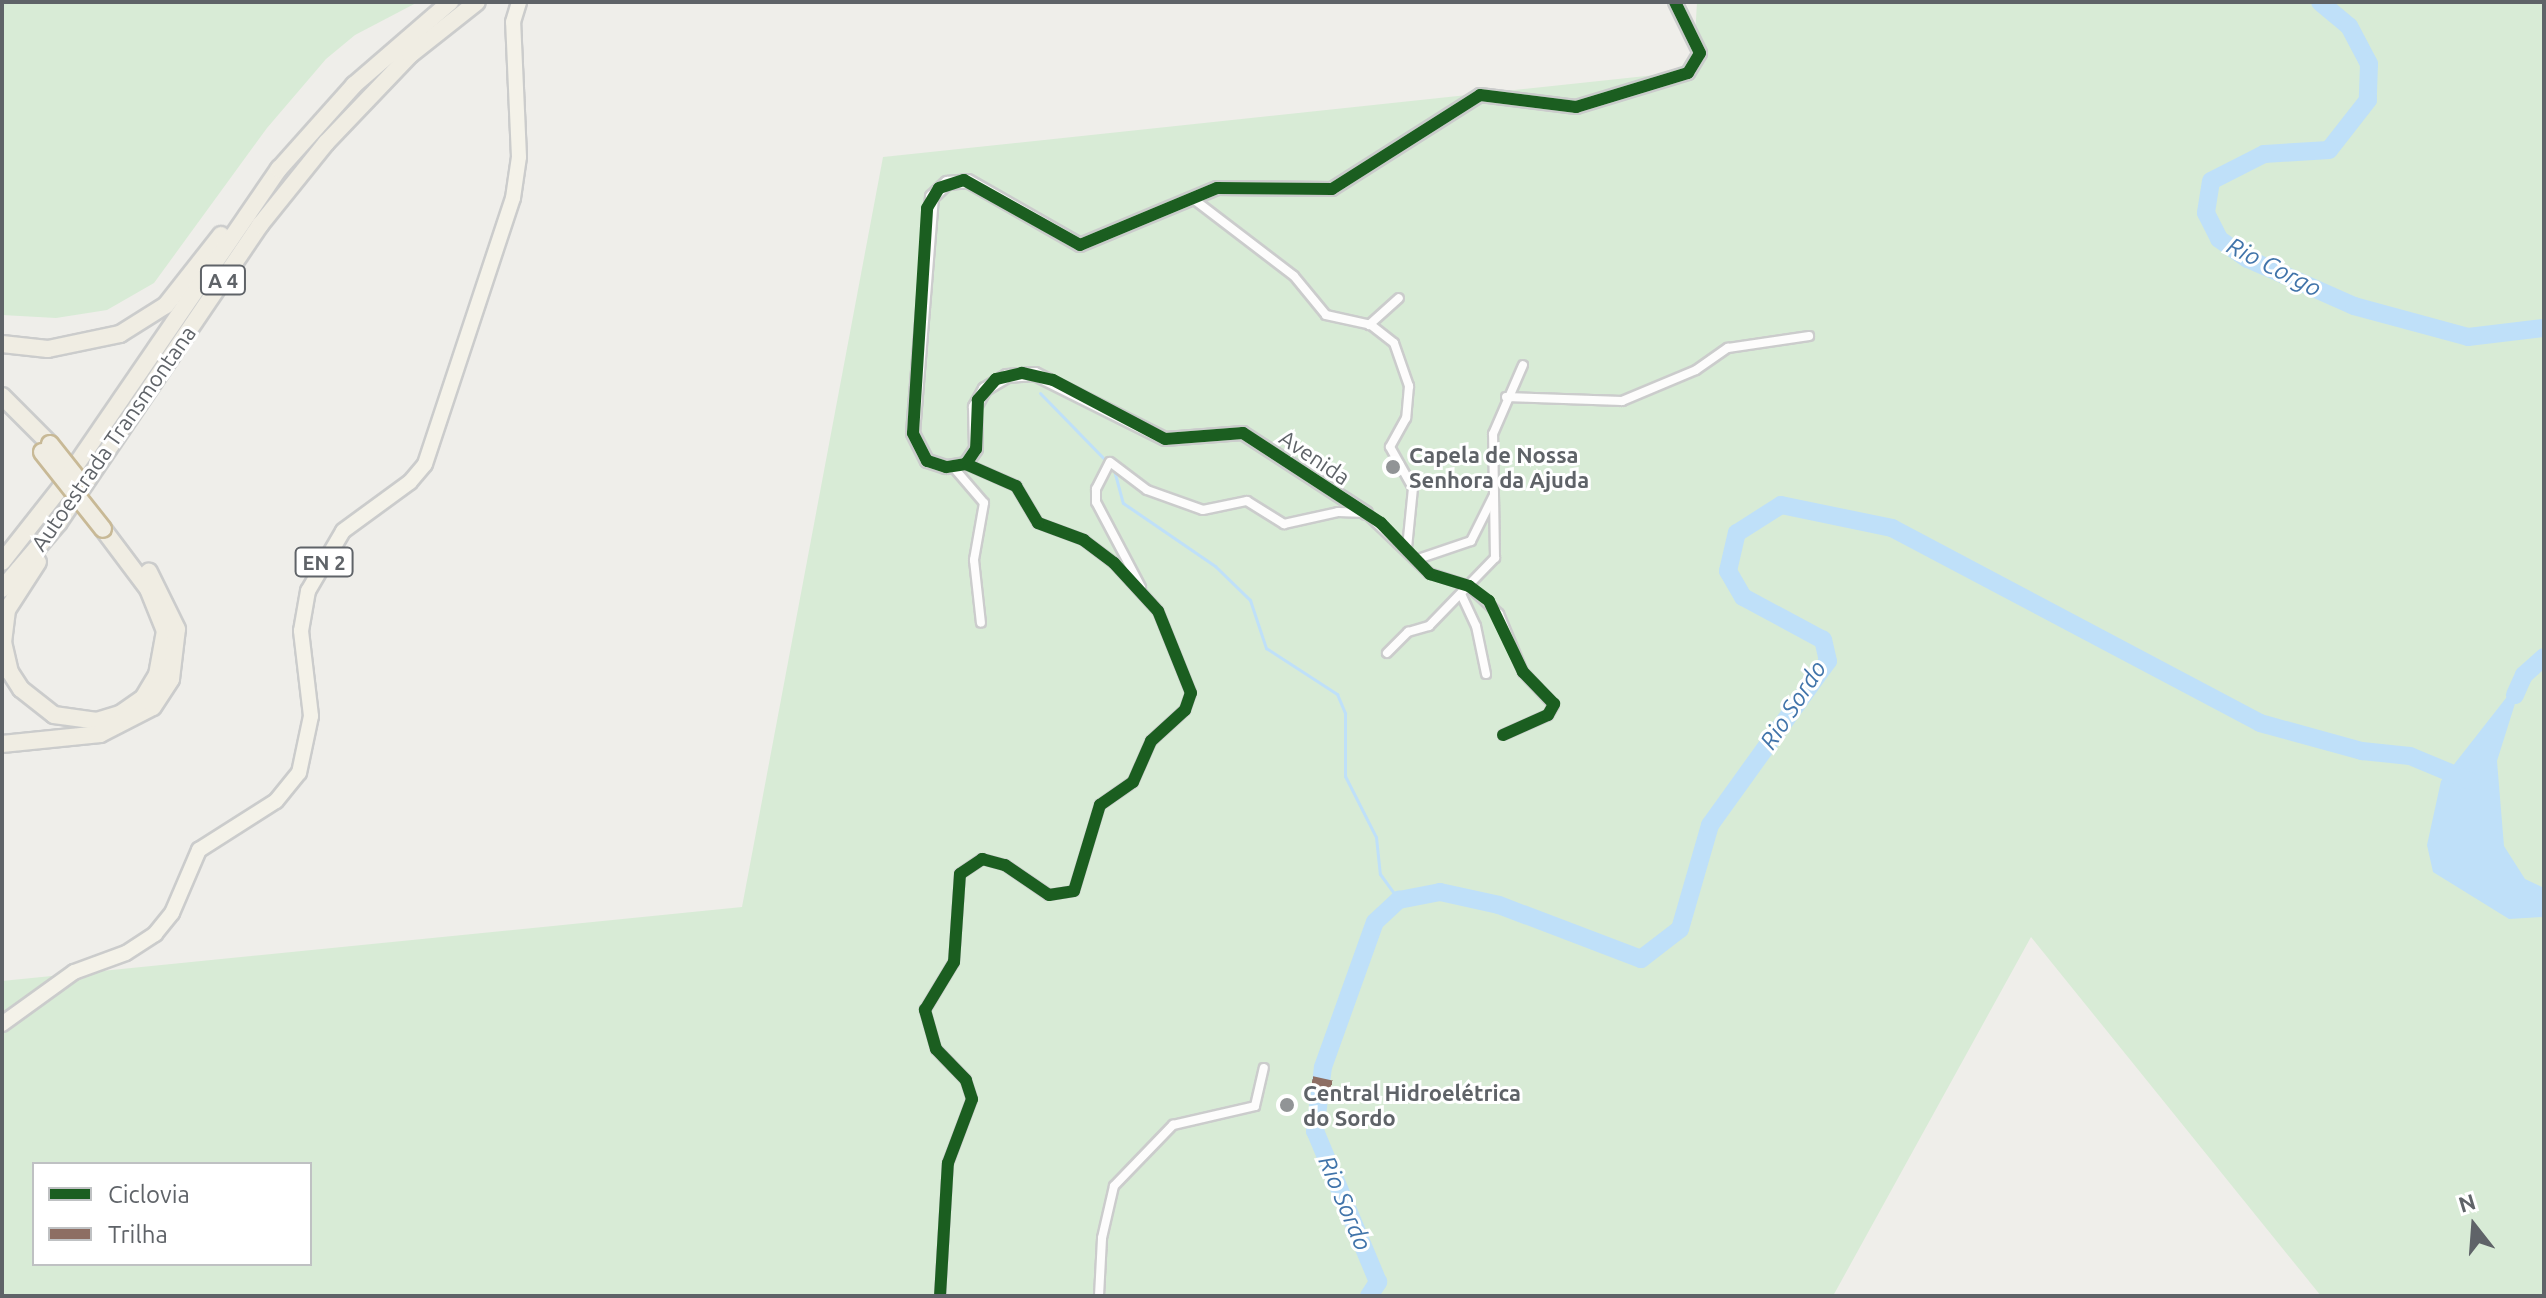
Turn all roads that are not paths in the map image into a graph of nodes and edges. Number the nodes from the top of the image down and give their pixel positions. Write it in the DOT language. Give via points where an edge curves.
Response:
graph roads {
  1 [pos="450,2"];
  2 [pos="477,2"];
  3 [pos="519,2"];
  4 [pos="1675,2"];
  5 [pos="405,49"];
  6 [pos="1192,198"];
  7 [pos="247,215"];
  8 [pos="1399,298"];
  9 [pos="1369,325"];
  10 [pos="1809,336"];
  11 [pos="2,344"];
  12 [pos="1523,365"];
  13 [pos="2,396"];
  14 [pos="1506,397"];
  15 [pos="2,410"];
  16 [pos="46,448"];
  17 [pos="960,466"];
  18 [pos="1494,495"];
  19 [pos="1366,513"];
  20 [pos="59,522"];
  21 [pos="106,525"];
  22 [pos="1407,548"];
  23 [pos="1418,559"];
  24 [pos="2,562"];
  25 [pos="1469,586"];
  26 [pos="2,589"];
  27 [pos="1461,594"];
  28 [pos="1147,598"];
  29 [pos="981,623"];
  30 [pos="1387,653"];
  31 [pos="1486,674"];
  32 [pos="1503,735"];
  33 [pos="2,744"];
  34 [pos="2,1024"];
  35 [pos="1264,1068"];
  36 [pos="940,1296"];
  37 [pos="1099,1296"];
  1 -- 5 [label="highway, Autoestrada Transmontana / A 4"];
  2 -- 5 [label="highway, Autoestrada Transmontana / A 4"];
  3 -- 34 [label="main road, EN 2" via="513,22 519,157 513,198 425,464 410,482 345,529 308,591 301,631 310,720 299,773 276,801 199,850 170,916 155,934 122,955 74,972"];
  4 -- 6 [label="street" via="1700,58 1676,78 1568,108 1480,95 1339,187 1312,192 1222,188"];
  5 -- 7 [label="highway, Autoestrada Transmontana / A 4" via="354,85"];
  5 -- 20 [label="highway, Autoestrada Transmontana / A 4" via="260,225"];
  6 -- 9 [label="street" via="1294,276 1326,315"];
  6 -- 17 [label="street" via="1080,245 968,181 939,188 926,211 928,269 913,433 927,461"];
  7 -- 11 [label="highway" via="228,225 166,305 120,334 48,349"];
  7 -- 24 [label="highway, Autoestrada Transmontana / A 4" via="61,487"];
  8 -- 9 [label="street"];
  9 -- 22 [label="street" via="1394,343 1409,386 1406,418 1390,447 1413,488"];
  10 -- 14 [label="street" via="1728,348 1626,400"];
  12 -- 14 [label="street"];
  13 -- 16 [label="highway"];
  14 -- 18 [label="street" via="1492,436"];
  15 -- 16 [label="highway"];
  16 -- 21 [label="highway, bridge"];
  17 -- 19 [label="street, Avenida" via="976,449 978,400 996,379 1022,373 1053,380 1159,437 1243,433"];
  17 -- 28 [label="street" via="1016,486 1035,520 1101,551"];
  17 -- 29 [label="street" via="984,503 974,560"];
  18 -- 23 [label="street" via="1471,541"];
  18 -- 25 [label="street" via="1497,551"];
  19 -- 22 [label="street, Avenida"];
  19 -- 28 [label="street" via="1338,512 1284,524 1247,501 1203,510 1151,492 1110,462 1096,489 1096,502"];
  20 -- 21 [label="highway" via="57,537 7,610 3,642 21,689 54,715 75,720 120,714 143,698 164,653 159,611"];
  20 -- 26 [label="highway, Autoestrada Transmontana / A 4"];
  21 -- 33 [label="highway" via="171,606 177,629 171,679 134,721 100,734"];
  22 -- 23 [label="street, Avenida"];
  23 -- 25 [label="street, Avenida" via="1430,574"];
  25 -- 27 [label="street"];
  25 -- 32 [label="street" via="1497,611 1523,672 1554,703 1548,715"];
  27 -- 30 [label="street" via="1428,627 1408,632"];
  27 -- 31 [label="street" via="1467,618 1476,626"];
  28 -- 36 [label="street" via="1187,671 1191,697 1149,743 1131,784 1100,805 1079,886 1064,896 1049,895 1005,865 982,859 968,863 960,876 954,962 925,1010 935,1047 966,1080 972,1099 948,1163"];
  35 -- 37 [label="street" via="1254,1107 1173,1125 1114,1186 1102,1238"];
}
